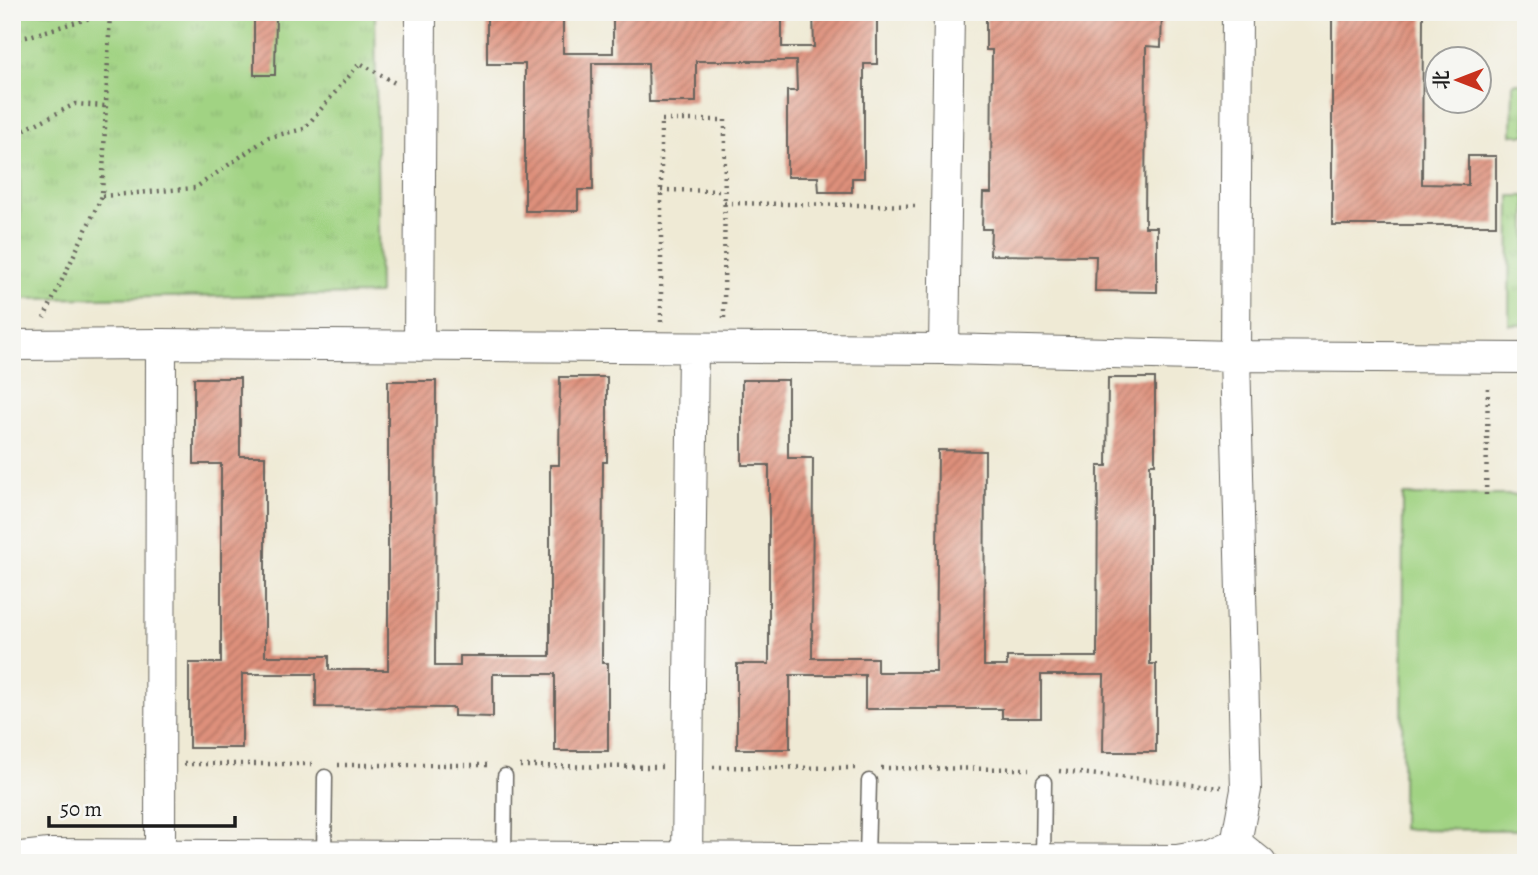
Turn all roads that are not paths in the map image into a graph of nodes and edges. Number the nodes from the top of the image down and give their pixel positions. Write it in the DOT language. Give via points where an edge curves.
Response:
graph roads {
  1 [pos="421,12"];
  2 [pos="948,12"];
  3 [pos="1237,12"];
  4 [pos="161,344"];
  5 [pos="22,345"];
  6 [pos="419,346"];
  7 [pos="693,348"];
  8 [pos="944,349"];
  9 [pos="1235,356"];
  10 [pos="1526,359"];
  11 [pos="505,776"];
  12 [pos="325,777"];
  13 [pos="869,781"];
  14 [pos="1044,782"];
  15 [pos="1236,844"];
  16 [pos="324,856"];
  17 [pos="687,857"];
  18 [pos="12,858"];
  19 [pos="172,858"];
  20 [pos="502,858"];
  21 [pos="867,858"];
  22 [pos="1043,859"];
  23 [pos="1261,863"];
  1 -- 6 [label="street"];
  2 -- 8 [label="street"];
  3 -- 9 [label="street"];
  4 -- 5 [label="street"];
  4 -- 6 [label="street"];
  4 -- 19 [label="street" via="160,764"];
  6 -- 7 [label="street"];
  7 -- 8 [label="street"];
  7 -- 17 [label="street"];
  8 -- 9 [label="street"];
  9 -- 10 [label="street"];
  9 -- 15 [label="street" via="1246,790"];
  11 -- 20 [label="lane"];
  12 -- 16 [label="lane"];
  13 -- 21 [label="lane"];
  14 -- 22 [label="lane"];
  15 -- 22 [label="street" via="1177,860"];
  15 -- 23 [label="street"];
  16 -- 19 [label="street"];
  16 -- 20 [label="street"];
  17 -- 20 [label="street"];
  17 -- 21 [label="street"];
  18 -- 19 [label="street" via="47,854"];
  21 -- 22 [label="street"];
}
